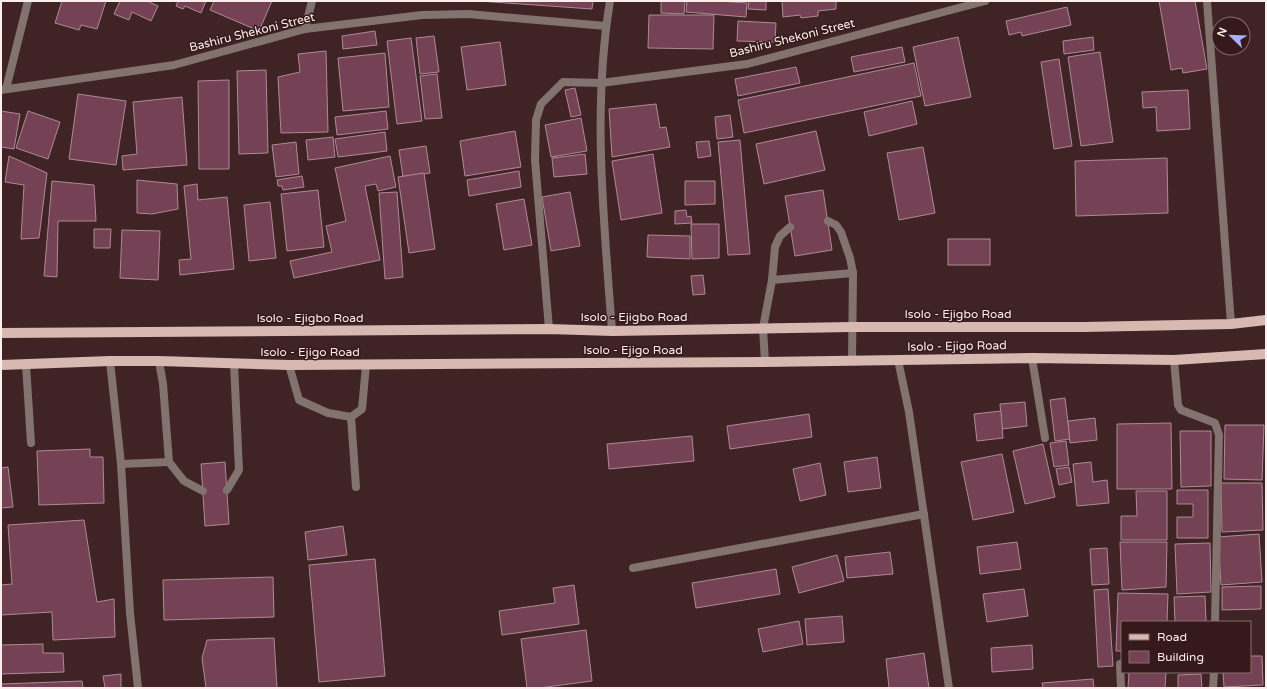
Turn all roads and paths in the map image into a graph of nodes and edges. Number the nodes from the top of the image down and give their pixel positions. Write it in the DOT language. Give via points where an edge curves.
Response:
graph roads {
  1 [pos="28,1"];
  2 [pos="312,1"];
  3 [pos="610,1"];
  4 [pos="985,1"];
  5 [pos="1207,1"];
  6 [pos="606,26"];
  7 [pos="305,28"];
  8 [pos="601,83"];
  9 [pos="4,90"];
  10 [pos="828,221"];
  11 [pos="790,228"];
  12 [pos="853,273"];
  13 [pos="772,280"];
  14 [pos="1266,320"];
  15 [pos="1231,324"];
  16 [pos="852,326"];
  17 [pos="763,328"];
  18 [pos="549,329"];
  19 [pos="612,330"];
  20 [pos="1,333"];
  21 [pos="1266,354"];
  22 [pos="1032,358"];
  23 [pos="852,360"];
  24 [pos="898,360"];
  25 [pos="1174,360"];
  26 [pos="110,361"];
  27 [pos="159,361"];
  28 [pos="765,362"];
  29 [pos="234,364"];
  30 [pos="1,365"];
  31 [pos="26,365"];
  32 [pos="289,365"];
  33 [pos="366,365"];
  34 [pos="351,417"];
  35 [pos="1045,438"];
  36 [pos="31,444"];
  37 [pos="169,462"];
  38 [pos="121,464"];
  39 [pos="356,486"];
  40 [pos="227,490"];
  41 [pos="203,491"];
  42 [pos="924,514"];
  43 [pos="633,568"];
  44 [pos="1215,621"];
  45 [pos="1120,664"];
  46 [pos="1214,673"];
  47 [pos="138,688"];
  48 [pos="950,688"];
  49 [pos="1121,688"];
  50 [pos="1213,688"];
  1 -- 9 [label="street"];
  2 -- 7 [label="street"];
  3 -- 6 [label="street"];
  4 -- 8 [label="street, Bashiru Shekoni Street" via="747,64"];
  5 -- 15 [label="street"];
  6 -- 7 [label="street, Bashiru Shekoni Street" via="468,14 422,15"];
  6 -- 8 [label="street"];
  7 -- 9 [label="street, Bashiru Shekoni Street" via="174,64"];
  8 -- 18 [label="street, Bashiru Shekoni Street" via="562,82 541,104 536,120 535,160"];
  8 -- 19 [label="street" via="602,187"];
  10 -- 12 [label="street" via="840,232"];
  11 -- 13 [label="street" via="780,236 775,247"];
  12 -- 13 [label="street"];
  12 -- 16 [label="street"];
  13 -- 17 [label="street"];
  14 -- 15 [label="main road, Isolo - Ejigbo Road"];
  15 -- 16 [label="main road, Isolo - Ejigbo Road" via="1084,327"];
  16 -- 17 [label="main road, Isolo - Ejigbo Road"];
  16 -- 23 [label="street"];
  17 -- 19 [label="main road, Isolo - Ejigbo Road"];
  17 -- 28 [label="street"];
  18 -- 19 [label="main road, Isolo - Ejigbo Road"];
  18 -- 20 [label="main road, Isolo - Ejigbo Road"];
  21 -- 25 [label="main road, Isolo - Ejigo Road"];
  22 -- 24 [label="main road, Isolo - Ejigo Road"];
  22 -- 25 [label="main road, Isolo - Ejigo Road"];
  22 -- 35 [label="street"];
  23 -- 24 [label="main road, Isolo - Ejigo Road"];
  23 -- 28 [label="main road, Isolo - Ejigo Road"];
  24 -- 42 [label="street" via="909,412"];
  25 -- 44 [label="street" via="1178,405 1182,410 1215,423 1219,435"];
  26 -- 27 [label="main road, Isolo - Ejigo Road"];
  26 -- 31 [label="main road, Isolo - Ejigo Road"];
  26 -- 38 [label="street"];
  27 -- 29 [label="main road, Isolo - Ejigo Road"];
  27 -- 37 [label="street"];
  28 -- 33 [label="main road, Isolo - Ejigo Road"];
  29 -- 32 [label="main road, Isolo - Ejigo Road"];
  29 -- 40 [label="street" via="239,470"];
  30 -- 31 [label="main road, Isolo - Ejigo Road"];
  31 -- 36 [label="street"];
  32 -- 33 [label="main road, Isolo - Ejigo Road"];
  32 -- 34 [label="street" via="299,400 328,413"];
  33 -- 34 [label="street" via="362,408"];
  34 -- 39 [label="street"];
  37 -- 38 [label="street"];
  37 -- 41 [label="street" via="184,482"];
  38 -- 47 [label="street" via="130,614"];
  42 -- 43 [label="street"];
  42 -- 48 [label="street"];
  45 -- 49 [label="street"];
  46 -- 50 [label="street"];
}
